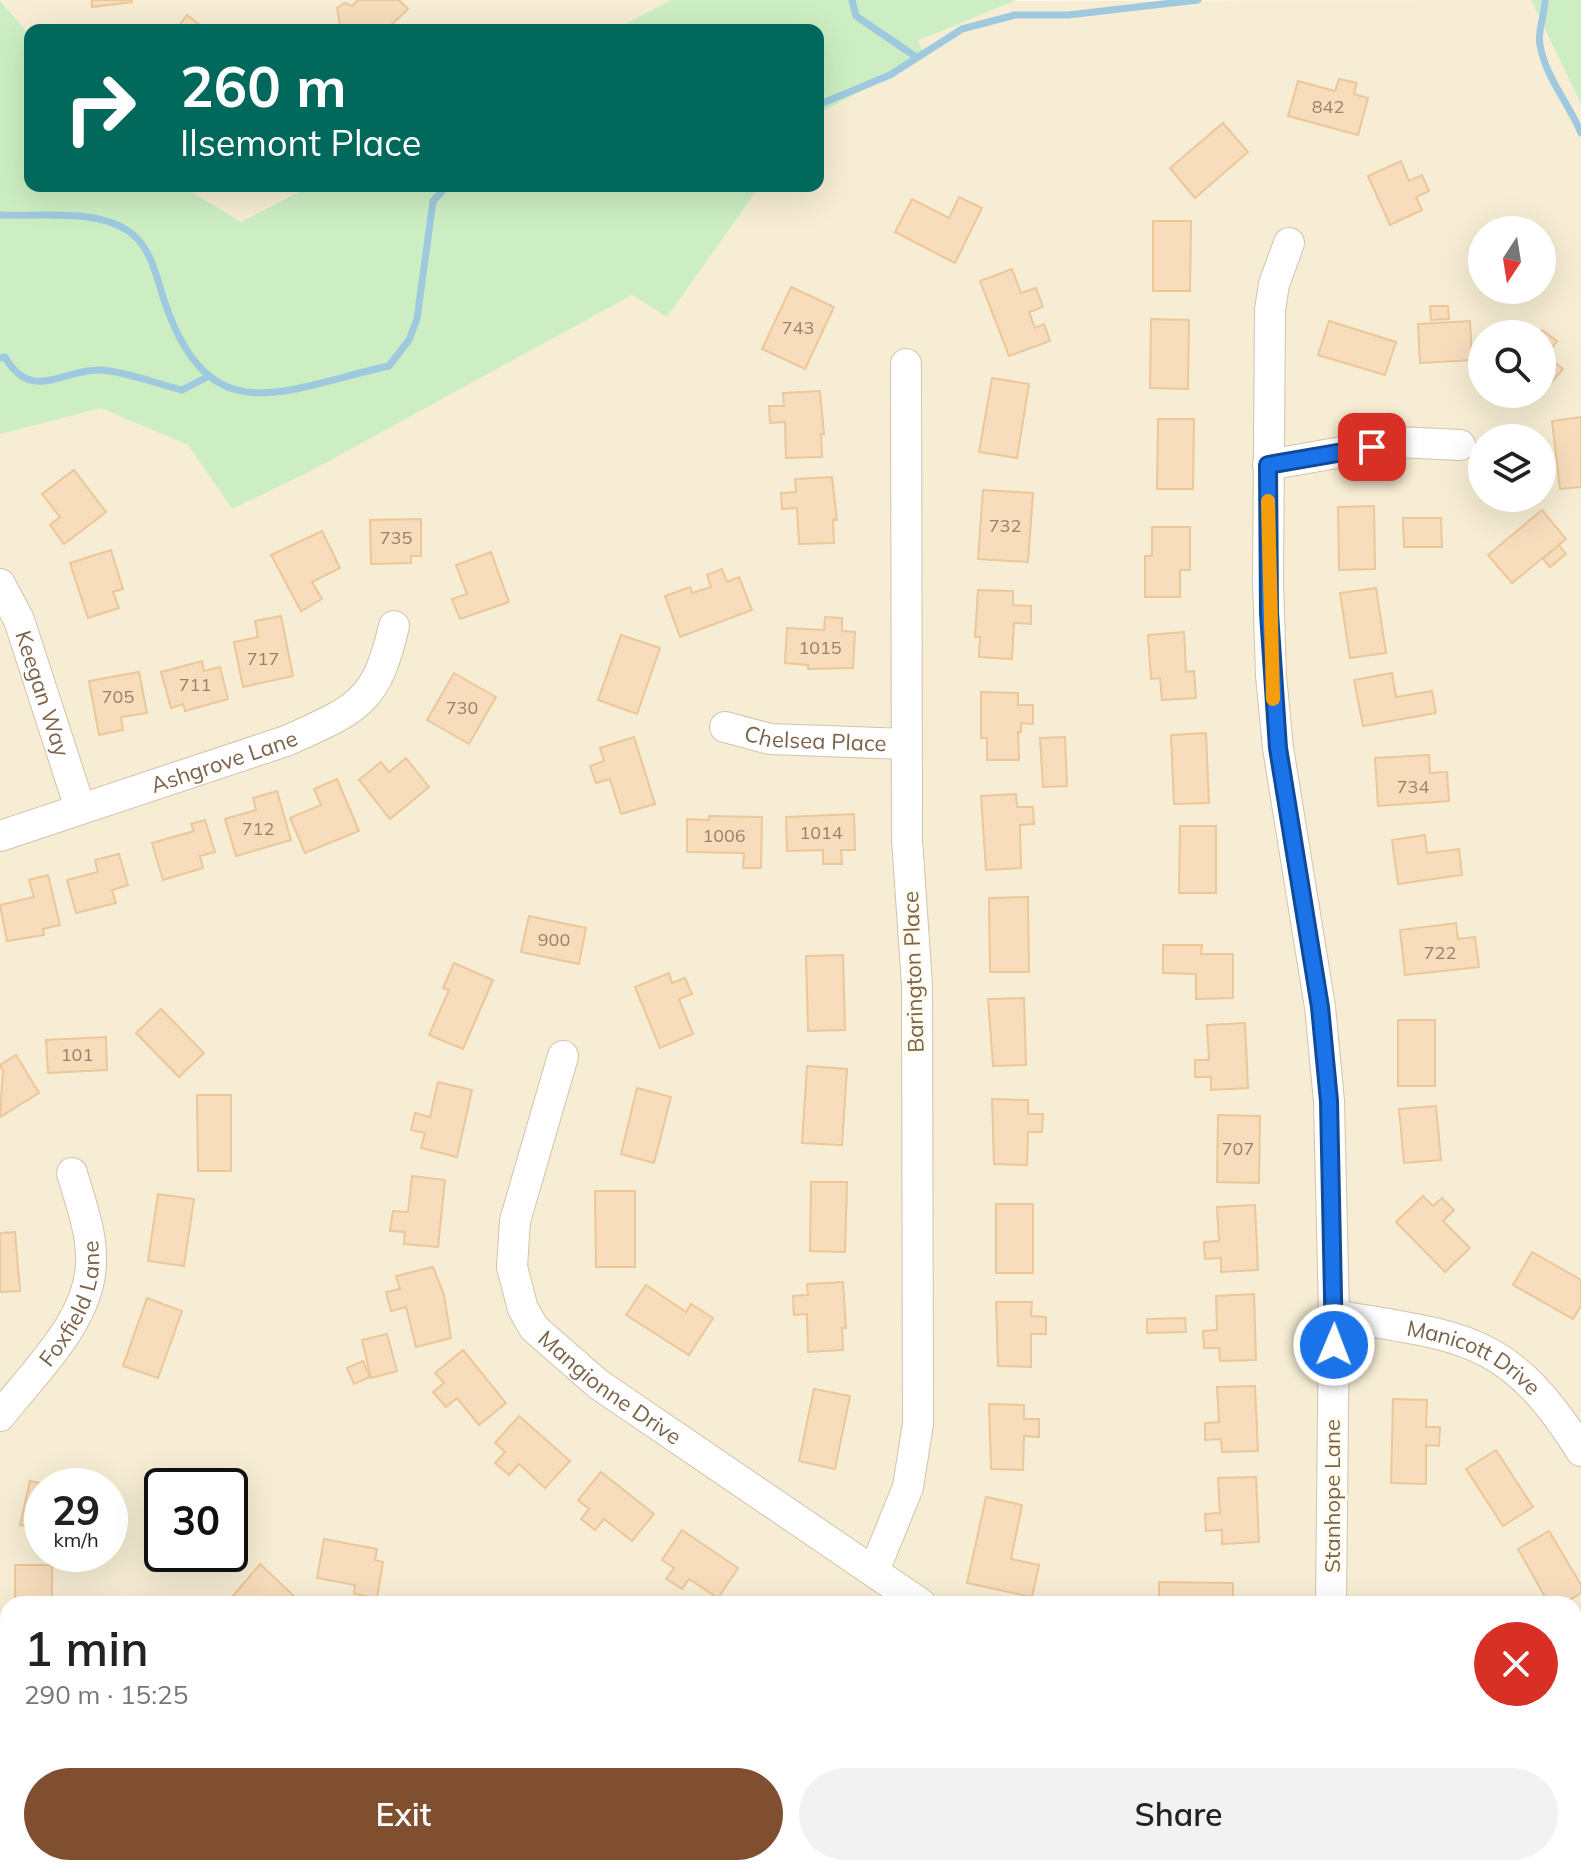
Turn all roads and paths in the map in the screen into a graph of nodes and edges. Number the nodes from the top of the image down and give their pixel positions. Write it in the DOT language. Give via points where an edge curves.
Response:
graph roads {
  1 [pos="1289,243"];
  2 [pos="906,364"];
  3 [pos="1460,445"];
  4 [pos="1268,465"];
  5 [pos="0,584"];
  6 [pos="394,626"];
  7 [pos="725,727"];
  8 [pos="906,744"];
  9 [pos="80,808"];
  10 [pos="0,836"];
  11 [pos="563,1056"];
  12 [pos="72,1173"];
  13 [pos="1334,1315"];
  14 [pos="0,1416"];
  15 [pos="1581,1451"];
  16 [pos="874,1571"];
  17 [pos="910,1596"];
  18 [pos="1331,1596"];
  1 -- 4 [label="street, Stanhope Lane" via="1270,310"];
  2 -- 8 [label="street, Barington Place"];
  3 -- 4 [label="street" via="1398,442"];
  4 -- 13 [label="street, Stanhope Lane" via="1271,676 1322,1022"];
  5 -- 9 [label="street, Keegan Way" via="19,620"];
  6 -- 9 [label="street, Ashgrove Lane" via="375,686 355,706 286,741"];
  7 -- 8 [label="street, Chelsea Place" via="770,739"];
  8 -- 16 [label="street, Barington Place" via="917,985 918,1424 908,1487"];
  9 -- 10 [label="street, Ashgrove Lane"];
  11 -- 16 [label="street, Mangionne Drive" via="515,1221 512,1267 534,1328 598,1384"];
  12 -- 14 [label="street, Foxfield Lane" via="88,1230 90,1277 62,1337"];
  13 -- 15 [label="street, Manicott Drive" via="1425,1331 1493,1353 1530,1380"];
  13 -- 18 [label="street, Stanhope Lane"];
  16 -- 17 [label="street, Mangionne Drive"];
}
